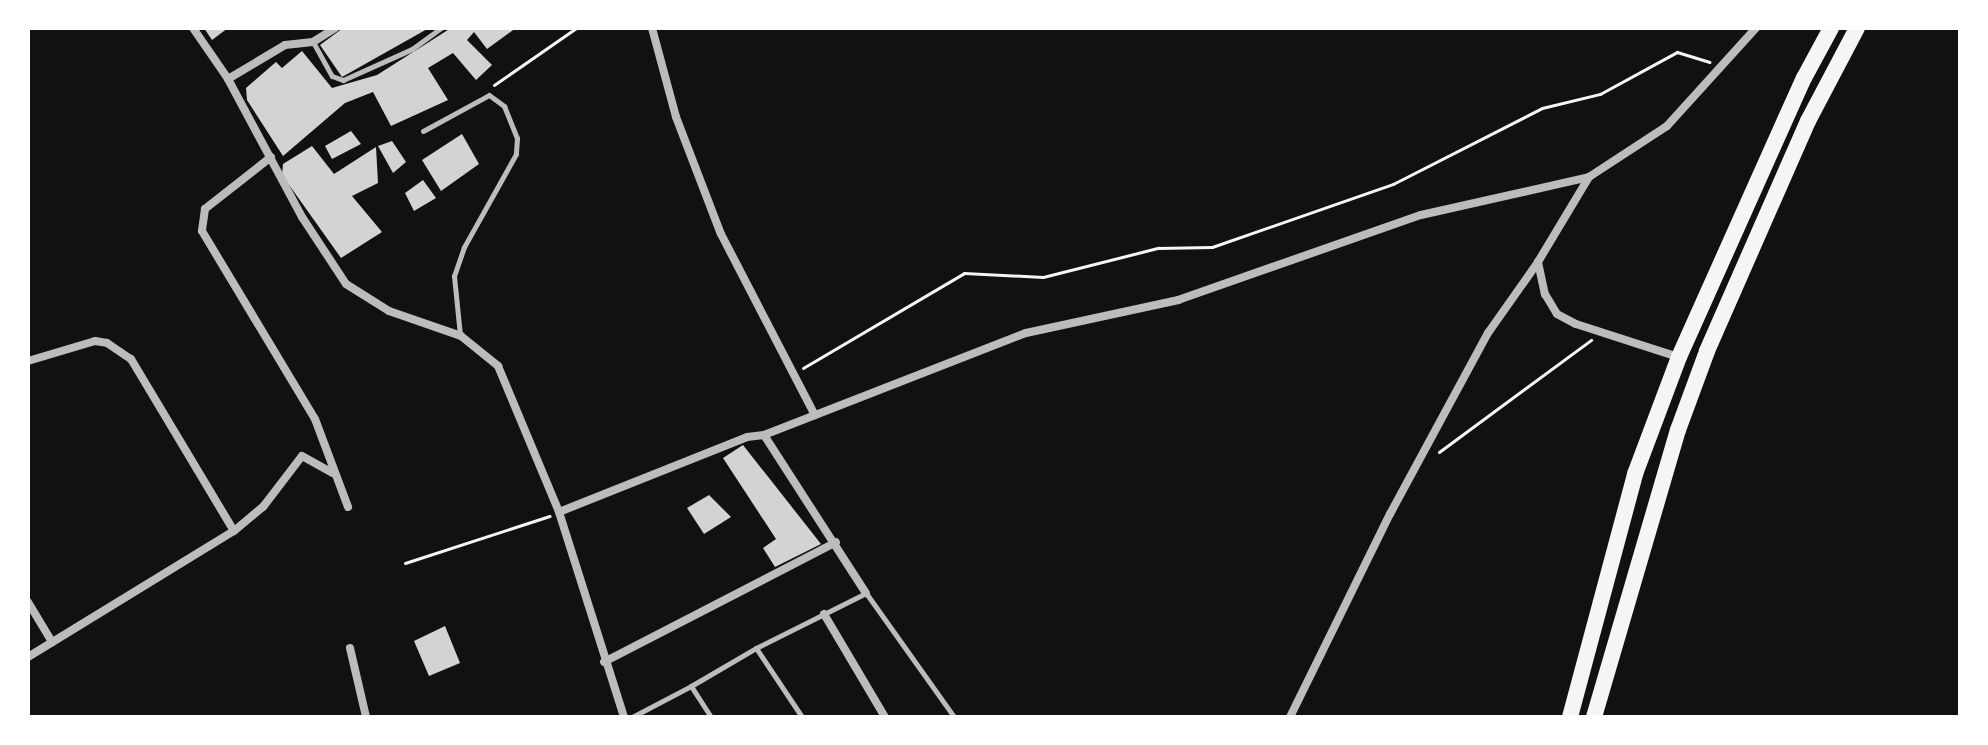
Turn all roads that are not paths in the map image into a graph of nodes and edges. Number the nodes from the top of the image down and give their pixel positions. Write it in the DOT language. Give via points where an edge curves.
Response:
graph roads {
  1 [pos="193,28"];
  2 [pos="335,28"];
  3 [pos="441,28"];
  4 [pos="652,28"];
  5 [pos="1756,28"];
  6 [pos="1831,28"];
  7 [pos="1857,28"];
  8 [pos="313,42"];
  9 [pos="228,79"];
  10 [pos="423,131"];
  11 [pos="271,157"];
  12 [pos="1589,177"];
  13 [pos="1538,262"];
  14 [pos="461,336"];
  15 [pos="1679,357"];
  16 [pos="28,361"];
  17 [pos="815,415"];
  18 [pos="764,435"];
  19 [pos="334,473"];
  20 [pos="348,507"];
  21 [pos="559,512"];
  22 [pos="234,531"];
  23 [pos="836,542"];
  24 [pos="866,593"];
  25 [pos="28,602"];
  26 [pos="824,614"];
  27 [pos="52,642"];
  28 [pos="350,648"];
  29 [pos="756,648"];
  30 [pos="28,657"];
  31 [pos="604,662"];
  32 [pos="691,686"];
  33 [pos="366,717"];
  34 [pos="624,717"];
  35 [pos="632,717"];
  36 [pos="711,717"];
  37 [pos="802,717"];
  38 [pos="885,717"];
  39 [pos="954,717"];
  40 [pos="1290,717"];
  41 [pos="1570,717"];
  42 [pos="1594,717"];
  1 -- 9 [label="street"];
  2 -- 8 [label="street"];
  3 -- 8 [label="lane" via="412,49 343,80 332,76"];
  4 -- 17 [label="street" via="676,117 721,234"];
  5 -- 12 [label="street" via="1667,126"];
  6 -- 15 [label="highway"];
  7 -- 42 [label="highway" via="1808,121 1702,364"];
  8 -- 9 [label="street" via="285,45"];
  9 -- 11 [label="street"];
  10 -- 14 [label="lane" via="483,95 500,99 518,145 454,276"];
  11 -- 14 [label="street" via="346,284 389,311"];
  11 -- 19 [label="street" via="205,209 202,231 315,419"];
  12 -- 13 [label="street"];
  12 -- 17 [label="street" via="1421,215 1178,300 1026,333"];
  13 -- 15 [label="street" via="1539,280 1557,314 1600,334"];
  13 -- 40 [label="street" via="1460,386"];
  14 -- 21 [label="street" via="486,353 511,388"];
  15 -- 41 [label="highway" via="1635,474"];
  16 -- 22 [label="street" via="95,341 131,359"];
  17 -- 18 [label="street"];
  18 -- 21 [label="street" via="747,437"];
  18 -- 23 [label="street"];
  19 -- 20 [label="street"];
  19 -- 22 [label="street" via="302,456 263,507"];
  21 -- 31 [label="street"];
  22 -- 27 [label="street"];
  23 -- 24 [label="street"];
  23 -- 31 [label="street"];
  24 -- 26 [label="lane"];
  24 -- 39 [label="lane"];
  25 -- 27 [label="street"];
  26 -- 29 [label="lane"];
  26 -- 38 [label="street"];
  27 -- 30 [label="street"];
  28 -- 33 [label="street"];
  29 -- 32 [label="lane"];
  29 -- 37 [label="lane"];
  31 -- 34 [label="street"];
  32 -- 35 [label="lane"];
  32 -- 36 [label="lane"];
}
